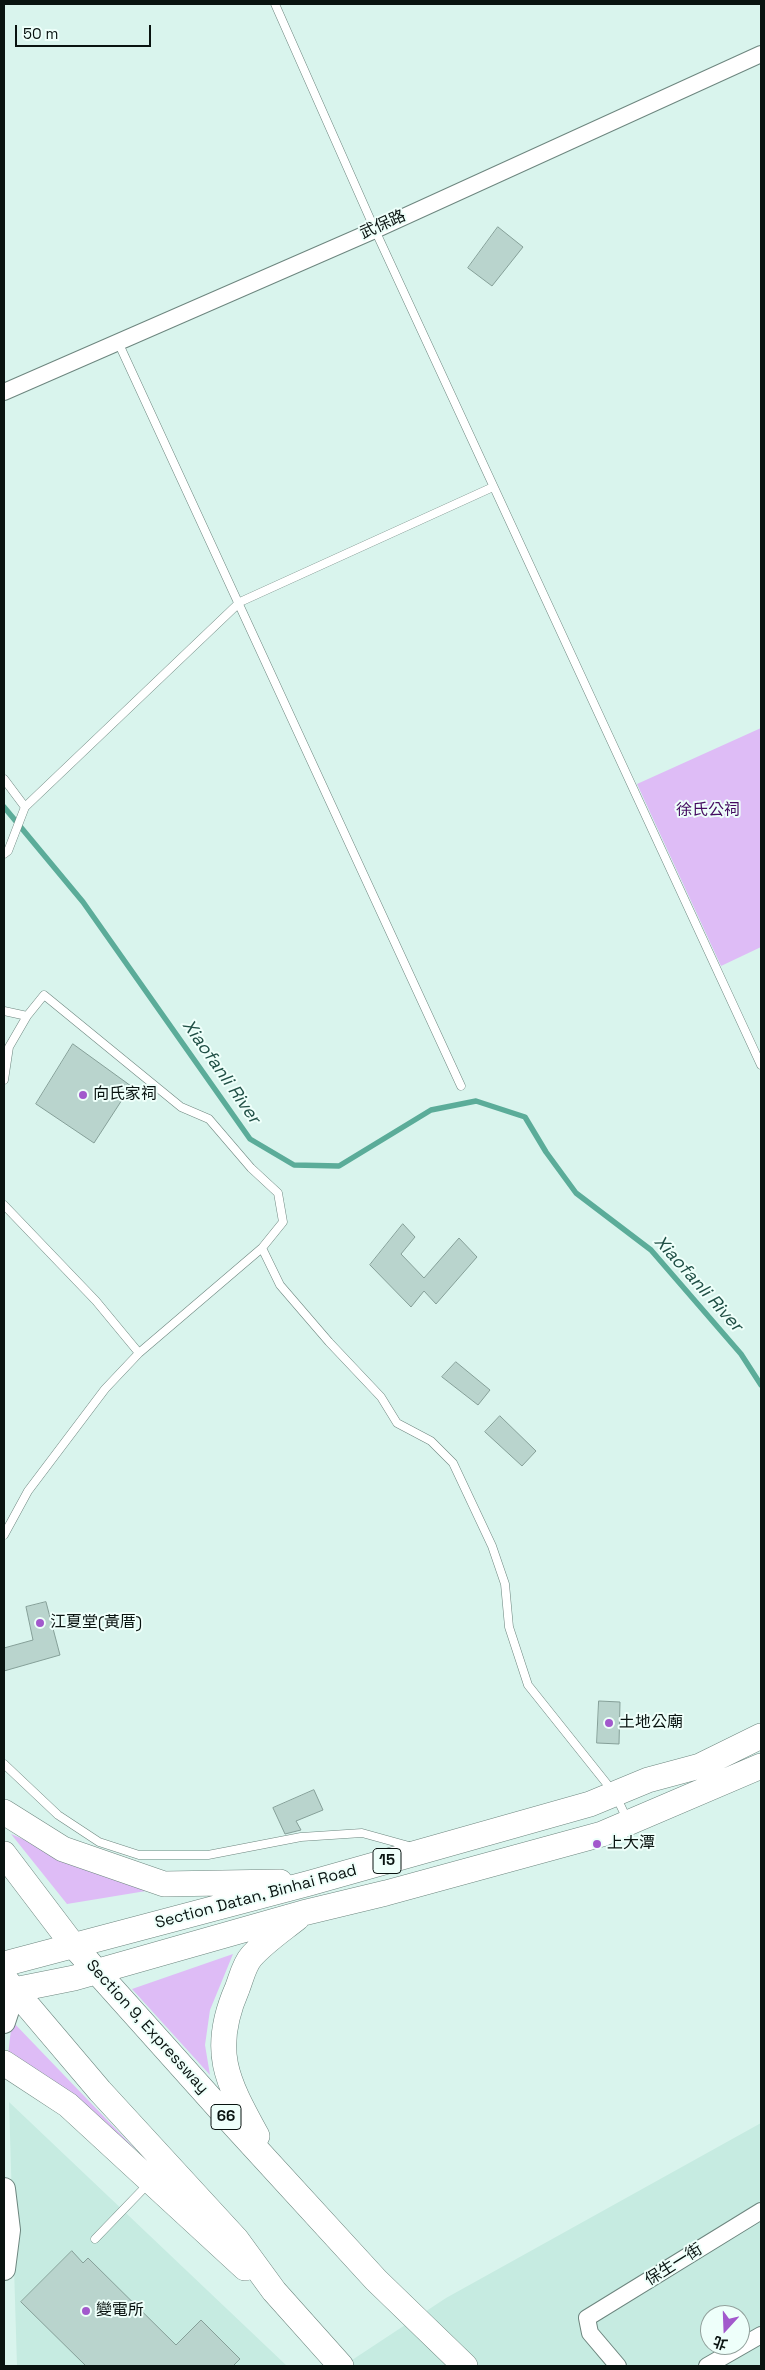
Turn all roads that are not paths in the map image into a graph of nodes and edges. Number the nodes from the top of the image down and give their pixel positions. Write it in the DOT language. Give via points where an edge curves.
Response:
graph roads {
  1 [pos="276,4"];
  2 [pos="761,54"];
  3 [pos="375,230"];
  4 [pos="118,342"];
  5 [pos="4,392"];
  6 [pos="492,487"];
  7 [pos="240,602"];
  8 [pos="4,779"];
  9 [pos="25,807"];
  10 [pos="6,852"];
  11 [pos="4,1011"];
  12 [pos="27,1016"];
  13 [pos="761,1065"];
  14 [pos="4,1080"];
  15 [pos="460,1086"];
  16 [pos="4,1205"];
  17 [pos="262,1248"];
  18 [pos="139,1353"];
  19 [pos="4,1535"];
  20 [pos="761,1736"];
  21 [pos="4,1764"];
  22 [pos="761,1766"];
  23 [pos="615,1794"];
  24 [pos="4,1812"];
  25 [pos="628,1823"];
  26 [pos="423,1850"];
  27 [pos="4,1854"];
  28 [pos="310,1883"];
  29 [pos="303,1913"];
  30 [pos="73,1945"];
  31 [pos="4,1964"];
  32 [pos="96,1971"];
  33 [pos="7,1986"];
  34 [pos="4,2022"];
  35 [pos="4,2063"];
  36 [pos="274,2169"];
  37 [pos="151,2182"];
  38 [pos="4,2189"];
  39 [pos="761,2211"];
  40 [pos="94,2239"];
  41 [pos="4,2269"];
  42 [pos="274,2291"];
  43 [pos="761,2335"];
  44 [pos="341,2366"];
  45 [pos="464,2366"];
  46 [pos="618,2366"];
  47 [pos="707,2366"];
  1 -- 3 [label="lane"];
  2 -- 3 [label="street, 武保路"];
  3 -- 4 [label="street, 武保路"];
  3 -- 6 [label="lane"];
  4 -- 5 [label="street, 武保路"];
  4 -- 7 [label="lane"];
  6 -- 7 [label="lane"];
  6 -- 13 [label="lane"];
  7 -- 9 [label="lane"];
  7 -- 15 [label="lane"];
  8 -- 9 [label="lane"];
  9 -- 10 [label="lane"];
  11 -- 12 [label="lane"];
  12 -- 14 [label="lane" via="9,1047"];
  12 -- 17 [label="lane" via="44,995 181,1107 209,1119 251,1168 278,1193 283,1222"];
  16 -- 18 [label="lane" via="96,1301"];
  17 -- 18 [label="lane"];
  17 -- 23 [label="lane" via="280,1285 381,1397 397,1423 431,1441 453,1463 492,1546 505,1584 509,1627 528,1684"];
  18 -- 19 [label="lane" via="105,1389 28,1491"];
  20 -- 23 [label="main road, Section Datan, Binhai Road / 15" via="700,1766 648,1780"];
  21 -- 26 [label="lane" via="58,1816 99,1842 139,1855 208,1855 301,1837 362,1833"];
  22 -- 25 [label="main road, Section Datan, Binhai Road / 15"];
  23 -- 25 [label="lane"];
  23 -- 26 [label="main road, Section Datan, Binhai Road / 15" via="590,1804"];
  24 -- 28 [label="main road" via="63,1849 164,1884"];
  25 -- 29 [label="main road, Section Datan, Binhai Road / 15" via="592,1836"];
  26 -- 28 [label="main road, Section Datan, Binhai Road / 15"];
  27 -- 30 [label="main road, Section 9, Expressway / 66"];
  28 -- 30 [label="main road, Section Datan, Binhai Road / 15"];
  29 -- 32 [label="main road, Section Datan, Binhai Road / 15"];
  29 -- 36 [label="main road" via="250,1958 229,2008 222,2036 224,2067 236,2098"];
  30 -- 31 [label="main road, Section Datan, Binhai Road / 15"];
  30 -- 32 [label="main road, Section 9, Expressway / 66"];
  32 -- 33 [label="main road, Section Datan, Binhai Road / 15" via="42,1985"];
  32 -- 36 [label="main road, Section 9, Expressway / 66"];
  33 -- 34 [label="street"];
  33 -- 42 [label="main road" via="236,2239"];
  35 -- 37 [label="main road" via="68,2105"];
  36 -- 45 [label="main road, Section 9, Expressway / 66" via="376,2280"];
  37 -- 40 [label="lane"];
  37 -- 42 [label="main road" via="225,2252"];
  38 -- 41 [label="street" via="9,2230"];
  39 -- 46 [label="street, 保生一街" via="588,2318 590,2333"];
  42 -- 44 [label="main road"];
  43 -- 47 [label="street"];
}
